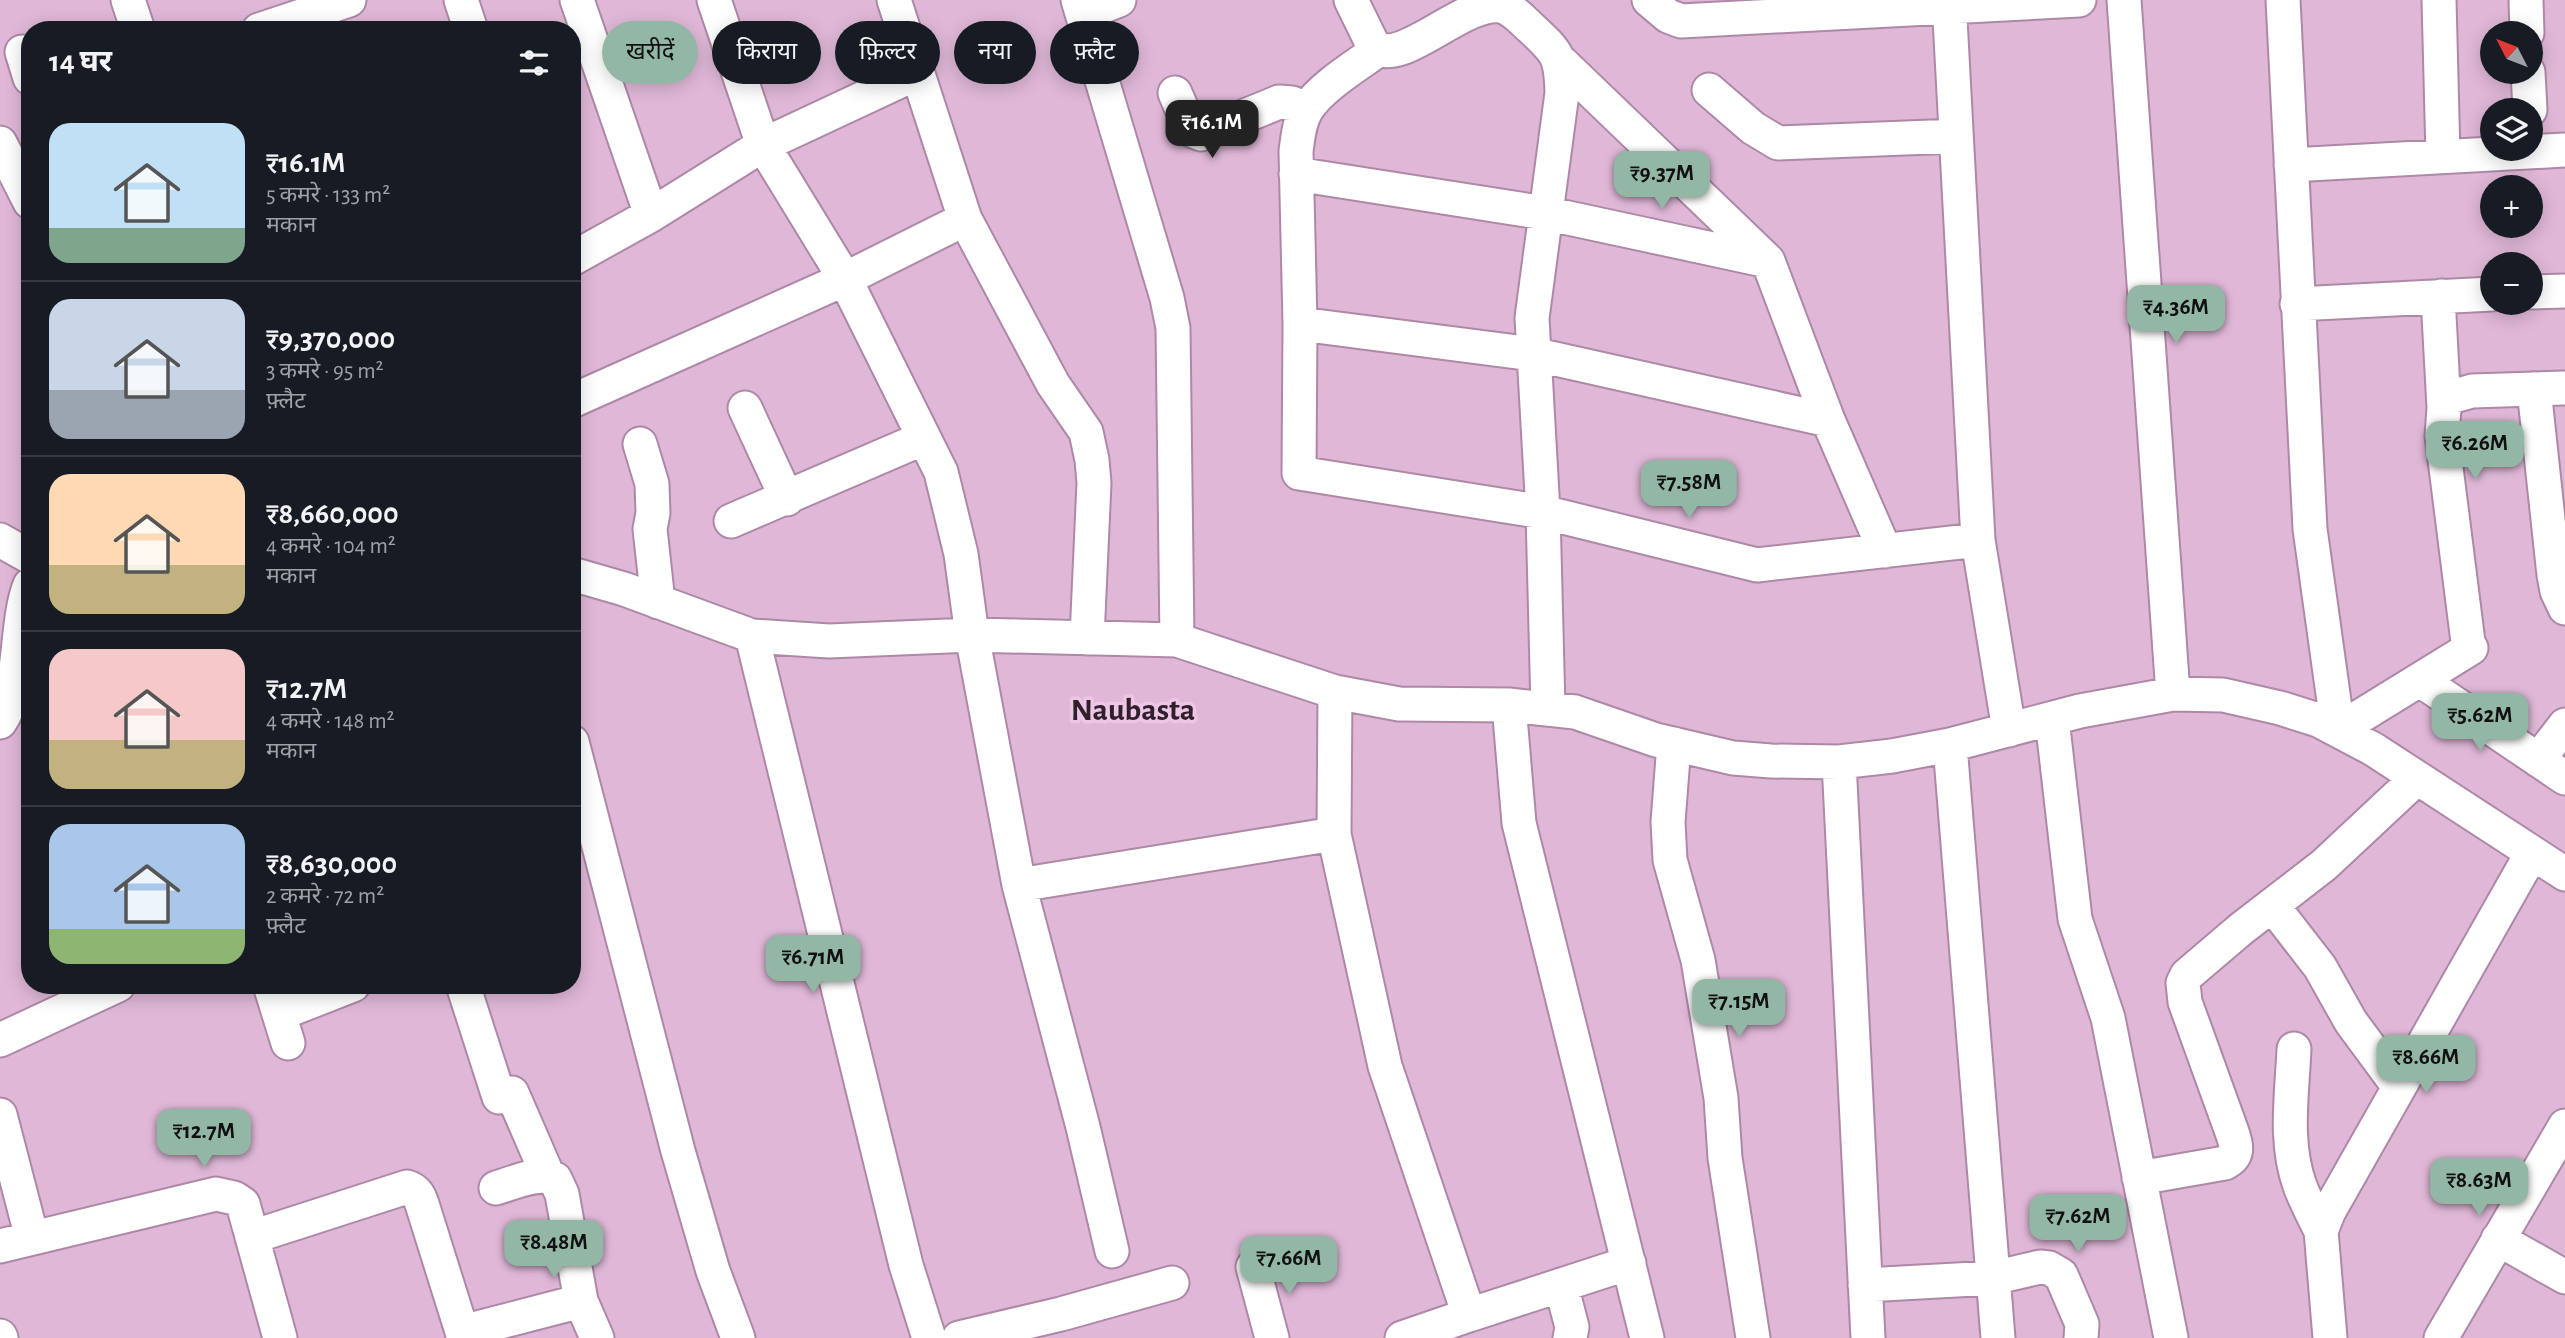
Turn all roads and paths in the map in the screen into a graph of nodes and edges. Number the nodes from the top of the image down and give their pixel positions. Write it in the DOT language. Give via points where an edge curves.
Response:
graph roads {
  1 [pos="128,0"];
  2 [pos="349,0"];
  3 [pos="461,0"];
  4 [pos="577,0"];
  5 [pos="714,0"];
  6 [pos="894,0"];
  7 [pos="1119,0"];
  8 [pos="1350,0"];
  9 [pos="1649,0"];
  10 [pos="2080,0"];
  11 [pos="2124,0"];
  12 [pos="2283,0"];
  13 [pos="2439,0"];
  14 [pos="2526,0"];
  15 [pos="1949,3"];
  16 [pos="1081,7"];
  17 [pos="135,21"];
  18 [pos="311,21"];
  19 [pos="468,21"];
  20 [pos="901,21"];
  21 [pos="2527,21"];
  22 [pos="1378,50"];
  23 [pos="1560,62"];
  24 [pos="895,84"];
  25 [pos="920,84"];
  26 [pos="1709,90"];
  27 [pos="1175,93"];
  28 [pos="1307,109"];
  29 [pos="1956,136"];
  30 [pos="763,145"];
  31 [pos="2543,147"];
  32 [pos="2565,150"];
  33 [pos="2480,152"];
  34 [pos="2443,156"];
  35 [pos="15,158"];
  36 [pos="2291,165"];
  37 [pos="1296,174"];
  38 [pos="21,176"];
  39 [pos="1545,213"];
  40 [pos="651,215"];
  41 [pos="965,219"];
  42 [pos="581,254"];
  43 [pos="1768,261"];
  44 [pos="845,279"];
  45 [pos="2565,290"];
  46 [pos="2543,291"];
  47 [pos="2480,295"];
  48 [pos="2439,297"];
  49 [pos="2297,304"];
  50 [pos="1300,324"];
  51 [pos="1533,354"];
  52 [pos="2549,389"];
  53 [pos="581,397"];
  54 [pos="745,408"];
  55 [pos="2444,408"];
  56 [pos="1828,420"];
  57 [pos="924,438"];
  58 [pos="640,444"];
  59 [pos="787,499"];
  60 [pos="1543,512"];
  61 [pos="731,521"];
  62 [pos="0,540"];
  63 [pos="1978,540"];
  64 [pos="1885,551"];
  65 [pos="21,552"];
  66 [pos="581,577"];
  67 [pos="658,602"];
  68 [pos="2565,608"];
  69 [pos="972,635"];
  70 [pos="752,636"];
  71 [pos="1087,638"];
  72 [pos="1177,639"];
  73 [pos="21,652"];
  74 [pos="2426,684"];
  75 [pos="1335,692"];
  76 [pos="2173,694"];
  77 [pos="1509,705"];
  78 [pos="1548,709"];
  79 [pos="2052,719"];
  80 [pos="12,720"];
  81 [pos="2565,725"];
  82 [pos="2009,730"];
  83 [pos="2338,730"];
  84 [pos="1674,744"];
  85 [pos="1950,745"];
  86 [pos="2538,760"];
  87 [pos="1839,762"];
  88 [pos="581,777"];
  89 [pos="2417,778"];
  90 [pos="2565,778"];
  91 [pos="1334,834"];
  92 [pos="2532,853"];
  93 [pos="2565,874"];
  94 [pos="1019,885"];
  95 [pos="2272,905"];
  96 [pos="99,994"];
  97 [pos="330,994"];
  98 [pos="467,994"];
  99 [pos="279,1014"];
  100 [pos="0,1040"];
  101 [pos="2294,1049"];
  102 [pos="2399,1087"];
  103 [pos="0,1115"];
  104 [pos="2565,1126"];
  105 [pos="548,1176"];
  106 [pos="2139,1178"];
  107 [pos="496,1188"];
  108 [pos="2321,1231"];
  109 [pos="252,1237"];
  110 [pos="32,1238"];
  111 [pos="2498,1239"];
  112 [pos="0,1246"];
  113 [pos="1112,1251"];
  114 [pos="1629,1263"];
  115 [pos="1253,1267"];
  116 [pos="2565,1277"];
  117 [pos="1993,1278"];
  118 [pos="1172,1283"];
  119 [pos="1865,1284"];
  120 [pos="1561,1285"];
  121 [pos="581,1301"];
  122 [pos="1469,1315"];
  123 [pos="1065,1326"];
  124 [pos="463,1335"];
  125 [pos="279,1338"];
  126 [pos="597,1338"];
  127 [pos="738,1338"];
  128 [pos="929,1338"];
  129 [pos="959,1338"];
  130 [pos="1272,1338"];
  131 [pos="1402,1338"];
  132 [pos="1570,1338"];
  133 [pos="1647,1338"];
  134 [pos="1753,1338"];
  135 [pos="1868,1338"];
  136 [pos="1998,1338"];
  137 [pos="2081,1338"];
  138 [pos="2171,1338"];
  139 [pos="2330,1338"];
  140 [pos="2441,1338"];
  1 -- 17 [label="street"];
  2 -- 18 [label="street"];
  3 -- 19 [label="street"];
  4 -- 40 [label="street"];
  5 -- 30 [label="street"];
  6 -- 20 [label="street"];
  7 -- 16 [label="street"];
  8 -- 22 [label="street"];
  9 -- 15 [label="street" via="1681,21"];
  10 -- 15 [label="street"];
  11 -- 76 [label="street"];
  12 -- 36 [label="street"];
  13 -- 34 [label="street"];
  14 -- 21 [label="street"];
  15 -- 29 [label="street"];
  16 -- 72 [label="street" via="1174,328"];
  22 -- 23 [label="street" via="1395,51 1467,11 1490,4 1510,10 1552,48"];
  22 -- 28 [label="street"];
  23 -- 39 [label="street" via="1562,93"];
  23 -- 43 [label="street"];
  24 -- 30 [label="street"];
  25 -- 41 [label="street"];
  26 -- 29 [label="street" via="1778,143"];
  27 -- 28 [label="street" via="1191,130 1201,134 1279,102"];
  28 -- 37 [label="street" via="1299,127"];
  29 -- 63 [label="street"];
  30 -- 40 [label="street"];
  30 -- 44 [label="street"];
  31 -- 32 [label="street"];
  33 -- 34 [label="street"];
  34 -- 36 [label="street"];
  35 -- 38 [label="street"];
  36 -- 49 [label="street"];
  37 -- 39 [label="street"];
  37 -- 50 [label="street"];
  39 -- 43 [label="street"];
  39 -- 51 [label="street" via="1532,318"];
  40 -- 42 [label="street"];
  41 -- 44 [label="street"];
  41 -- 71 [label="street" via="1054,384 1086,432 1094,483"];
  43 -- 56 [label="street"];
  44 -- 53 [label="street"];
  44 -- 57 [label="street"];
  45 -- 46 [label="street"];
  47 -- 48 [label="street"];
  48 -- 49 [label="street"];
  48 -- 55 [label="street"];
  49 -- 83 [label="street" via="2310,529"];
  50 -- 51 [label="street"];
  50 -- 60 [label="street" via="1299,472"];
  51 -- 56 [label="street"];
  51 -- 60 [label="street"];
  52 -- 55 [label="street" via="2472,391 2451,397"];
  52 -- 68 [label="street" via="2554,575"];
  54 -- 59 [label="street"];
  55 -- 83 [label="street" via="2442,436 2469,645"];
  56 -- 64 [label="street"];
  57 -- 59 [label="street"];
  57 -- 69 [label="street" via="941,472 961,554"];
  58 -- 67 [label="street" via="652,484 650,529"];
  59 -- 61 [label="street"];
  60 -- 64 [label="street" via="1756,565"];
  60 -- 78 [label="street"];
  62 -- 65 [label="street"];
  63 -- 64 [label="street"];
  63 -- 82 [label="street"];
  66 -- 67 [label="street"];
  67 -- 70 [label="street"];
  69 -- 70 [label="street" via="829,641"];
  69 -- 71 [label="street"];
  69 -- 94 [label="street"];
  70 -- 128 [label="street" via="906,1265"];
  71 -- 72 [label="street"];
  72 -- 75 [label="street"];
  73 -- 80 [label="street"];
  74 -- 86 [label="street"];
  75 -- 77 [label="street" via="1399,704"];
  75 -- 91 [label="street"];
  76 -- 79 [label="street"];
  76 -- 83 [label="street" via="2223,695 2280,708"];
  77 -- 78 [label="street"];
  77 -- 114 [label="street" via="1519,823"];
  78 -- 84 [label="street" via="1575,712"];
  79 -- 82 [label="street"];
  79 -- 106 [label="street" via="2075,919 2108,1018"];
  81 -- 86 [label="street"];
  82 -- 85 [label="street"];
  83 -- 89 [label="street"];
  84 -- 87 [label="street" via="1733,758"];
  84 -- 134 [label="street" via="1670,860 1700,973"];
  85 -- 87 [label="street"];
  85 -- 117 [label="street"];
  86 -- 90 [label="street"];
  87 -- 119 [label="street"];
  88 -- 127 [label="street" via="678,1150"];
  89 -- 92 [label="street"];
  89 -- 95 [label="street" via="2324,865"];
  91 -- 94 [label="street"];
  91 -- 122 [label="street" via="1385,1066"];
  92 -- 93 [label="street"];
  92 -- 102 [label="street"];
  94 -- 113 [label="street"];
  95 -- 102 [label="street" via="2320,967 2351,1022"];
  95 -- 106 [label="street" via="2201,961 2183,983 2185,1002 2235,1139 2235,1155 2225,1163"];
  96 -- 100 [label="street"];
  97 -- 99 [label="street"];
  98 -- 105 [label="street" via="506,1095"];
  101 -- 108 [label="street" via="2291,1149 2300,1187"];
  102 -- 108 [label="street"];
  103 -- 110 [label="street"];
  104 -- 111 [label="street"];
  105 -- 107 [label="street"];
  105 -- 121 [label="street" via="562,1194"];
  106 -- 138 [label="street"];
  108 -- 139 [label="street"];
  109 -- 110 [label="street" via="243,1204 216,1194"];
  109 -- 124 [label="street" via="412,1189 419,1195"];
  109 -- 125 [label="street"];
  110 -- 112 [label="street"];
  111 -- 116 [label="street"];
  111 -- 140 [label="street"];
  114 -- 120 [label="street"];
  114 -- 133 [label="street"];
  115 -- 130 [label="street"];
  117 -- 119 [label="street"];
  117 -- 136 [label="street"];
  117 -- 137 [label="street" via="2040,1267 2055,1270 2082,1324"];
  118 -- 123 [label="street"];
  119 -- 135 [label="street"];
  120 -- 122 [label="street"];
  120 -- 132 [label="street" via="1572,1327"];
  121 -- 124 [label="street"];
  121 -- 126 [label="street"];
  122 -- 131 [label="street"];
  123 -- 129 [label="street"];
}
